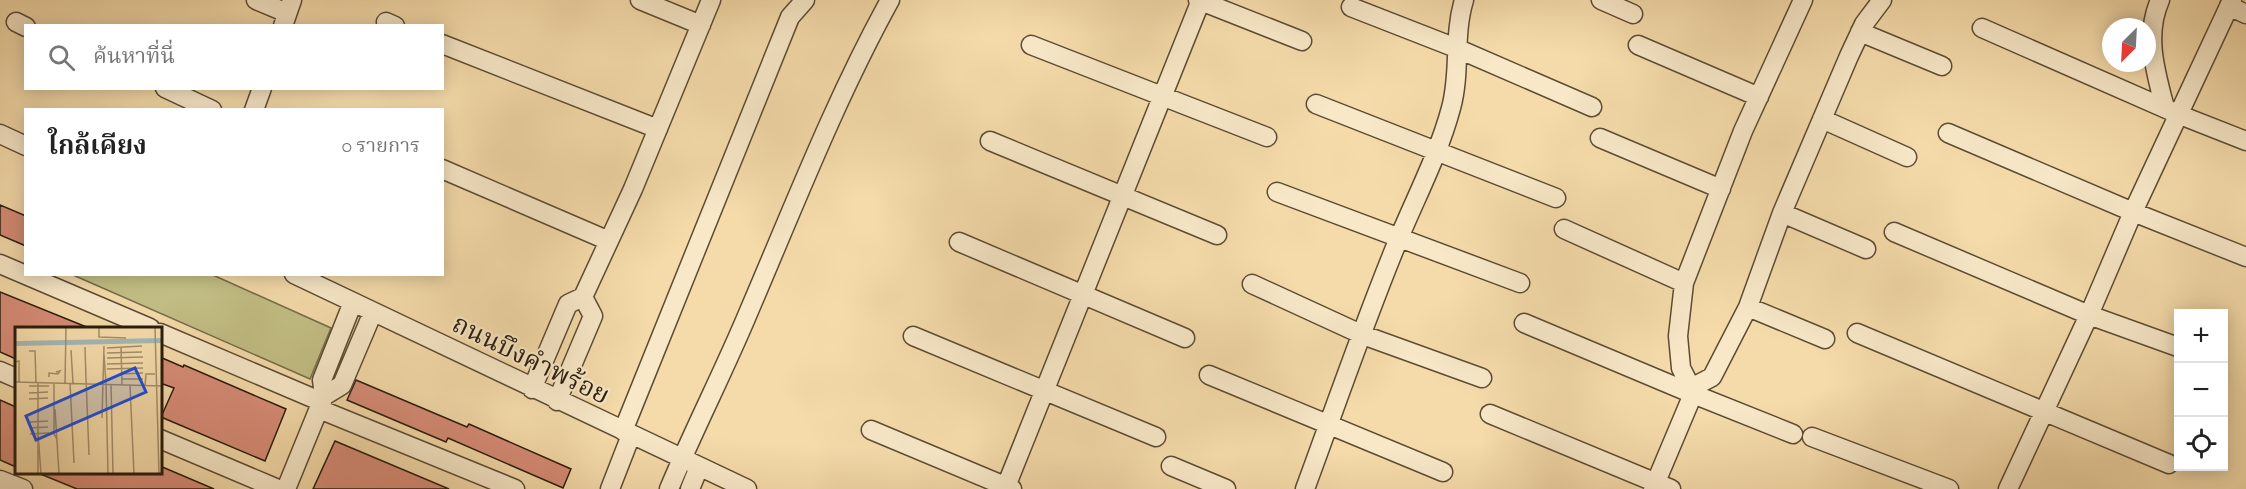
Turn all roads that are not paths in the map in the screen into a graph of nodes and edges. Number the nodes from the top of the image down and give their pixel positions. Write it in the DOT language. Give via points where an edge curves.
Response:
graph roads {
  1 [pos="256,0"];
  2 [pos="640,0"];
  3 [pos="711,0"];
  4 [pos="805,0"];
  5 [pos="890,0"];
  6 [pos="1200,0"];
  7 [pos="1464,0"];
  8 [pos="1601,0"];
  9 [pos="1882,0"];
  10 [pos="2160,0"];
  11 [pos="1799,1"];
  12 [pos="1351,7"];
  13 [pos="2236,7"];
  14 [pos="288,13"];
  15 [pos="1633,14"];
  16 [pos="701,25"];
  17 [pos="1982,28"];
  18 [pos="1860,32"];
  19 [pos="1302,41"];
  20 [pos="444,45"];
  21 [pos="1031,45"];
  22 [pos="1638,45"];
  23 [pos="1456,48"];
  24 [pos="1942,66"];
  25 [pos="169,90"];
  26 [pos="261,90"];
  27 [pos="1162,96"];
  28 [pos="1759,97"];
  29 [pos="1316,104"];
  30 [pos="1593,107"];
  31 [pos="208,108"];
  32 [pos="255,108"];
  33 [pos="2172,112"];
  34 [pos="1822,119"];
  35 [pos="658,129"];
  36 [pos="1948,133"];
  37 [pos="0,134"];
  38 [pos="1266,137"];
  39 [pos="1600,138"];
  40 [pos="990,141"];
  41 [pos="2246,141"];
  42 [pos="24,145"];
  43 [pos="1437,151"];
  44 [pos="1907,158"];
  45 [pos="444,170"];
  46 [pos="1721,189"];
  47 [pos="1277,192"];
  48 [pos="1122,196"];
  49 [pos="1556,198"];
  50 [pos="2133,212"];
  51 [pos="1782,213"];
  52 [pos="1564,229"];
  53 [pos="1894,232"];
  54 [pos="1217,235"];
  55 [pos="1398,239"];
  56 [pos="609,241"];
  57 [pos="959,242"];
  58 [pos="1866,249"];
  59 [pos="2246,257"];
  60 [pos="0,264"];
  61 [pos="24,274"];
  62 [pos="28,276"];
  63 [pos="298,276"];
  64 [pos="1684,283"];
  65 [pos="1251,284"];
  66 [pos="1520,284"];
  67 [pos="1083,293"];
  68 [pos="583,297"];
  69 [pos="353,302"];
  70 [pos="1748,307"];
  71 [pos="373,312"];
  72 [pos="2089,315"];
  73 [pos="1524,322"];
  74 [pos="148,327"];
  75 [pos="1857,333"];
  76 [pos="162,334"];
  77 [pos="1363,335"];
  78 [pos="913,336"];
  79 [pos="1185,338"];
  80 [pos="1825,339"];
  81 [pos="2174,346"];
  82 [pos="0,371"];
  83 [pos="1209,375"];
  84 [pos="15,378"];
  85 [pos="1482,378"];
  86 [pos="532,389"];
  87 [pos="1044,391"];
  88 [pos="1692,391"];
  89 [pos="557,401"];
  90 [pos="322,402"];
  91 [pos="2044,411"];
  92 [pos="1491,414"];
  93 [pos="1329,425"];
  94 [pos="871,430"];
  95 [pos="627,433"];
  96 [pos="1792,434"];
  97 [pos="1156,437"];
  98 [pos="1812,437"];
  99 [pos="162,440"];
  100 [pos="682,459"];
  101 [pos="2169,464"];
  102 [pos="1171,466"];
  103 [pos="699,467"];
  104 [pos="1443,472"];
  105 [pos="0,480"];
  106 [pos="1660,487"];
  107 [pos="1007,488"];
  108 [pos="23,489"];
  109 [pos="278,489"];
  110 [pos="286,489"];
  111 [pos="516,489"];
  112 [pos="610,489"];
  113 [pos="669,489"];
  114 [pos="690,489"];
  115 [pos="747,489"];
  116 [pos="1226,489"];
  117 [pos="1305,489"];
  118 [pos="1949,489"];
  119 [pos="2008,489"];
  1 -- 14 [label="street"];
  2 -- 16 [label="street"];
  3 -- 16 [label="street"];
  4 -- 95 [label="street" via="790,17"];
  5 -- 100 [label="street" via="861,52"];
  6 -- 19 [label="street"];
  6 -- 27 [label="street"];
  7 -- 23 [label="street"];
  8 -- 15 [label="street"];
  9 -- 18 [label="street"];
  10 -- 33 [label="street" via="2152,45 2157,80"];
  11 -- 28 [label="street"];
  12 -- 23 [label="street"];
  13 -- 33 [label="street"];
  16 -- 35 [label="street"];
  17 -- 33 [label="street"];
  18 -- 24 [label="street"];
  18 -- 34 [label="street"];
  20 -- 35 [label="street"];
  21 -- 27 [label="street"];
  22 -- 28 [label="street"];
  23 -- 30 [label="street"];
  23 -- 43 [label="street" via="1455,89"];
  25 -- 31 [label="street"];
  26 -- 32 [label="street"];
  27 -- 38 [label="street"];
  27 -- 48 [label="street"];
  28 -- 46 [label="street"];
  29 -- 43 [label="street"];
  33 -- 41 [label="street"];
  33 -- 50 [label="street"];
  34 -- 44 [label="street"];
  34 -- 51 [label="street"];
  35 -- 56 [label="street"];
  36 -- 50 [label="street"];
  37 -- 42 [label="street"];
  39 -- 46 [label="street"];
  40 -- 48 [label="street"];
  43 -- 49 [label="street"];
  43 -- 55 [label="street"];
  45 -- 56 [label="street"];
  46 -- 64 [label="street"];
  47 -- 55 [label="street"];
  48 -- 54 [label="street"];
  48 -- 67 [label="street"];
  50 -- 59 [label="street"];
  50 -- 72 [label="street"];
  51 -- 58 [label="street"];
  51 -- 70 [label="street"];
  52 -- 64 [label="street"];
  53 -- 72 [label="street"];
  55 -- 66 [label="street"];
  55 -- 77 [label="street"];
  56 -- 68 [label="street"];
  57 -- 67 [label="street"];
  60 -- 61 [label="street"];
  62 -- 74 [label="street"];
  63 -- 69 [label="street, ถนนบึงคำพร้อย"];
  64 -- 88 [label="street" via="1678,336 1682,368"];
  65 -- 77 [label="street"];
  67 -- 79 [label="street"];
  67 -- 87 [label="street"];
  68 -- 86 [label="street" via="568,304"];
  68 -- 89 [label="street" via="593,316"];
  69 -- 71 [label="street, ถนนบึงคำพร้อย"];
  69 -- 90 [label="street" via="322,380"];
  70 -- 80 [label="street"];
  70 -- 88 [label="street" via="1712,377"];
  71 -- 86 [label="street, ถนนบึงคำพร้อย"];
  71 -- 90 [label="street" via="342,385"];
  72 -- 81 [label="street"];
  72 -- 91 [label="street"];
  73 -- 88 [label="street"];
  75 -- 91 [label="street"];
  76 -- 90 [label="street"];
  77 -- 85 [label="street"];
  77 -- 93 [label="street"];
  78 -- 87 [label="street"];
  82 -- 84 [label="street"];
  83 -- 93 [label="street"];
  86 -- 89 [label="street, ถนนบึงคำพร้อย"];
  87 -- 97 [label="street"];
  87 -- 107 [label="street"];
  88 -- 96 [label="street"];
  88 -- 106 [label="street"];
  89 -- 95 [label="street, ถนนบึงคำพร้อย"];
  90 -- 110 [label="street"];
  90 -- 111 [label="street"];
  91 -- 101 [label="street"];
  91 -- 119 [label="street"];
  92 -- 106 [label="street"];
  93 -- 104 [label="street"];
  93 -- 117 [label="street"];
  94 -- 107 [label="street"];
  95 -- 100 [label="street, ถนนบึงคำพร้อย"];
  95 -- 112 [label="street"];
  98 -- 118 [label="street"];
  99 -- 109 [label="street"];
  100 -- 103 [label="street, ถนนบึงคำพร้อย"];
  100 -- 113 [label="street"];
  102 -- 116 [label="street"];
  103 -- 114 [label="street"];
  103 -- 115 [label="street, ถนนบึงคำพร้อย"];
  105 -- 108 [label="street"];
}
